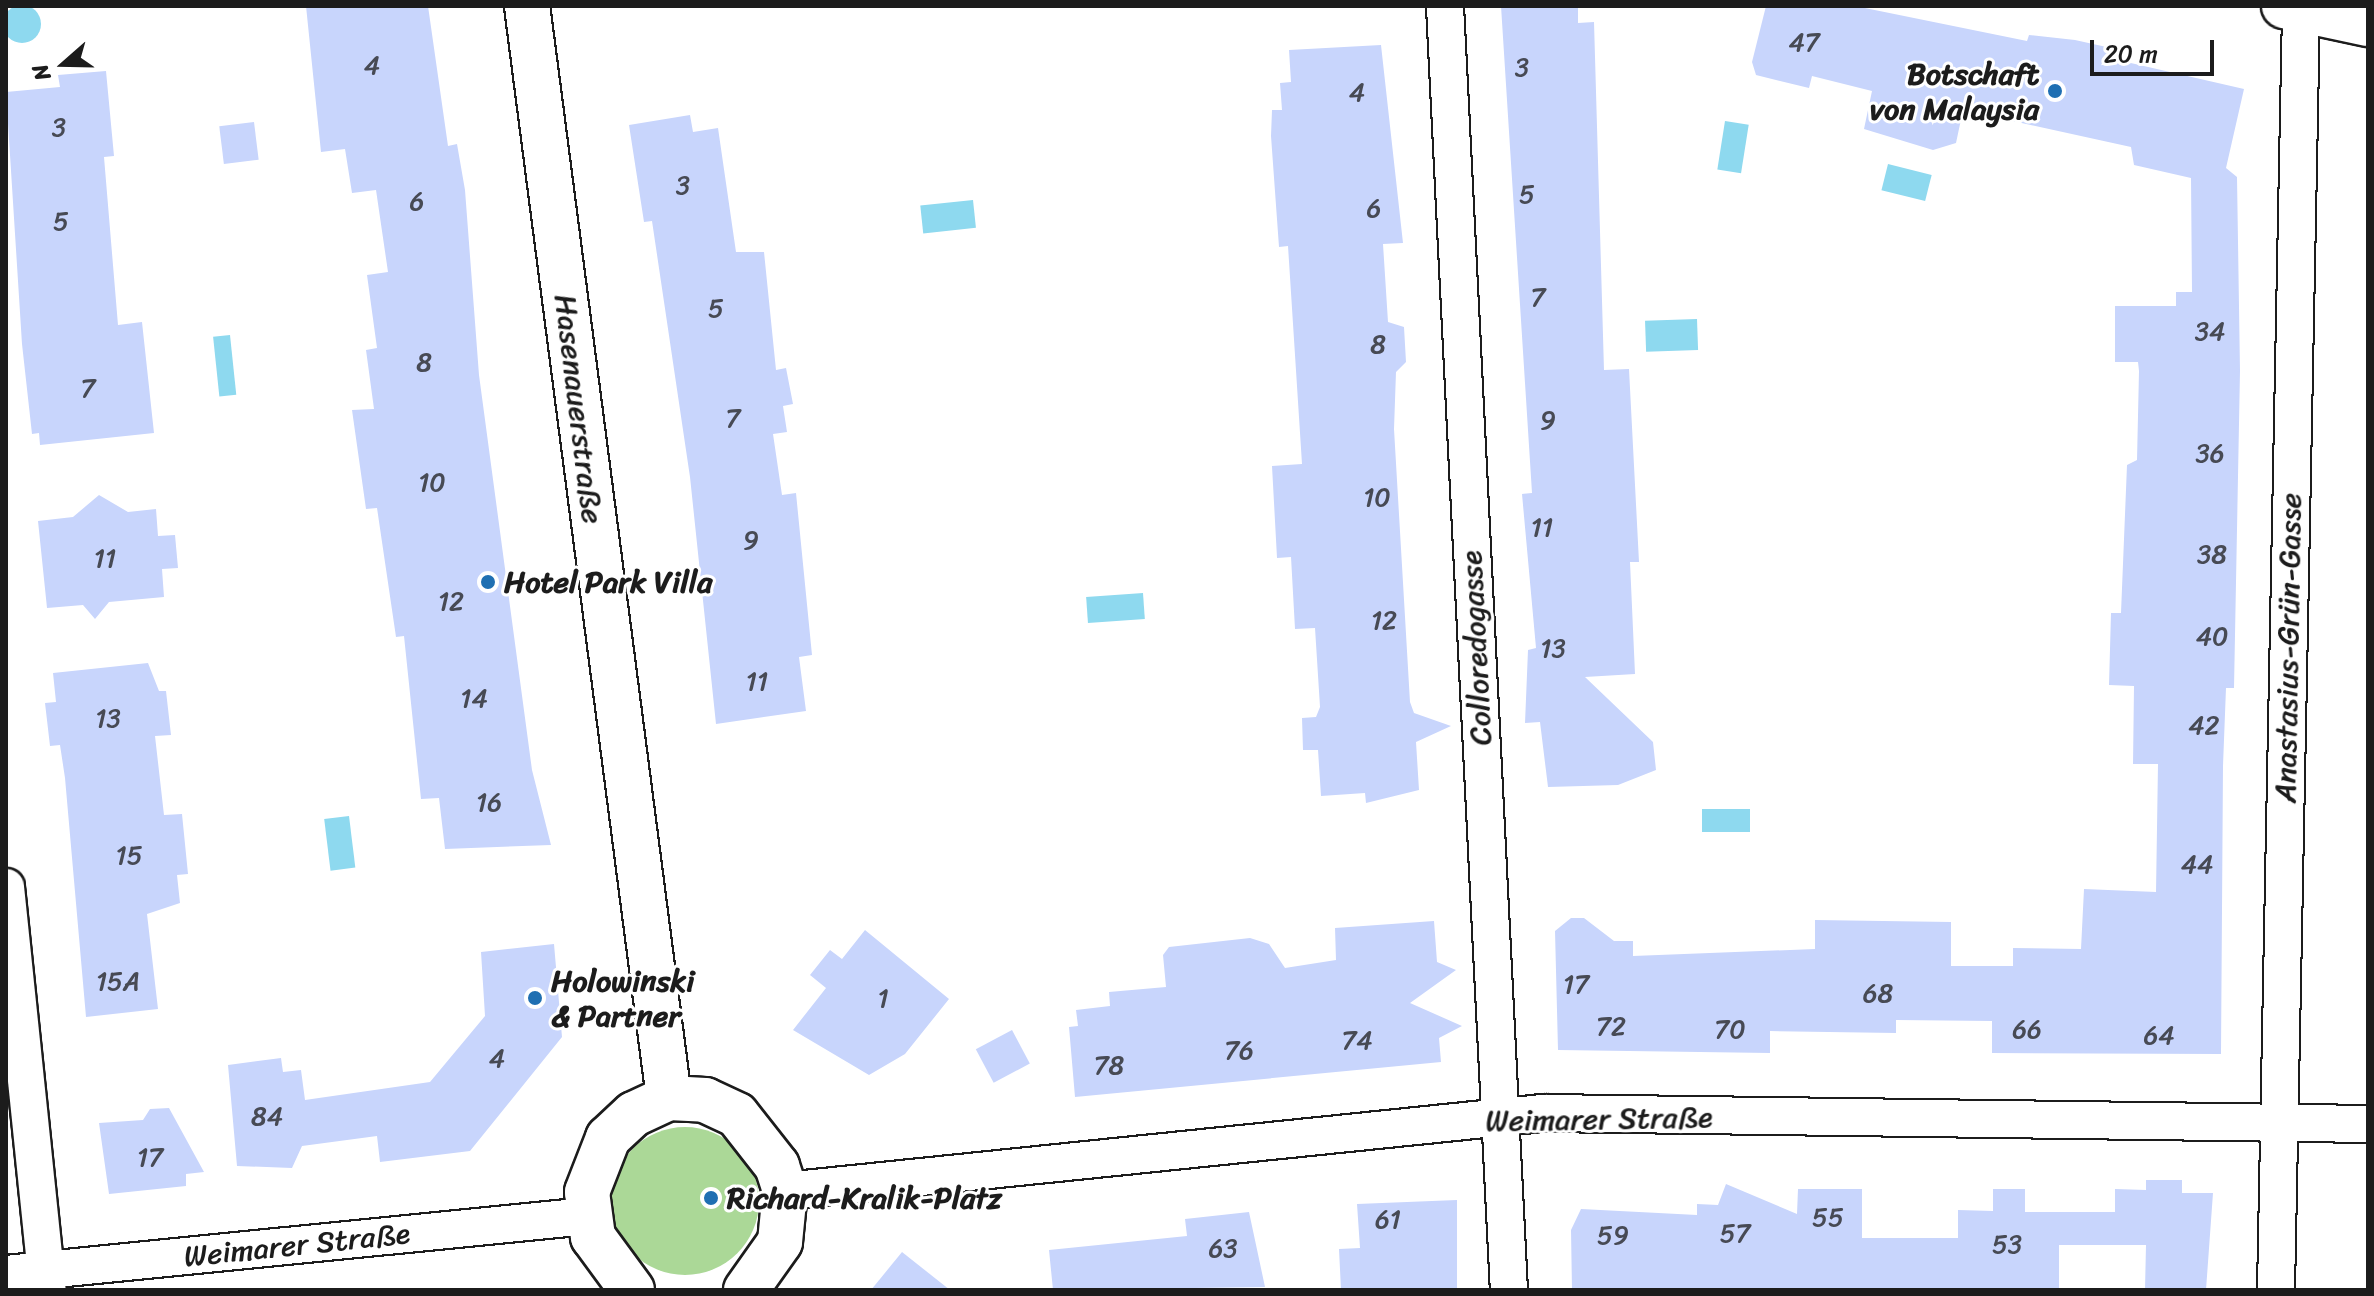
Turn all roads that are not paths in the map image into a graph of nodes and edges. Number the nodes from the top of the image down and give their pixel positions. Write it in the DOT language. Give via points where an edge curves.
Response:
graph roads {
  1 [pos="527,6"];
  2 [pos="1445,6"];
  3 [pos="2295,7"];
  4 [pos="2368,24"];
  5 [pos="6,887"];
  6 [pos="669,1098"];
  7 [pos="1499,1119"];
  8 [pos="2278,1123"];
  9 [pos="2368,1124"];
  10 [pos="785,1191"];
  11 [pos="587,1216"];
  12 [pos="6,1274"];
  13 [pos="47,1280"];
  14 [pos="632,1290"];
  15 [pos="746,1290"];
  16 [pos="1509,1290"];
  17 [pos="2276,1290"];
  1 -- 6 [label="street, Hasenauerstraße"];
  2 -- 7 [label="street, Colloredogasse"];
  3 -- 4 [label="street"];
  3 -- 8 [label="street, Anastasius-Grün-Gasse"];
  5 -- 13 [label="street"];
  6 -- 10 [label="street" via="705,1100 737,1115 764,1145"];
  6 -- 11 [label="street" via="634,1114 608,1138 592,1171"];
  7 -- 8 [label="street, Weimarer Straße" via="1543,1113"];
  7 -- 10 [label="street, Weimarer Straße"];
  7 -- 16 [label="street, Colloredogasse"];
  8 -- 9 [label="street, Weimarer Straße"];
  8 -- 17 [label="street, Anastasius-Grün-Gasse"];
  10 -- 15 [label="street" via="780,1242"];
  11 -- 13 [label="street, Weimarer Straße"];
  11 -- 14 [label="street" via="603,1257"];
  12 -- 13 [label="street, Weimarer Straße"];
}
